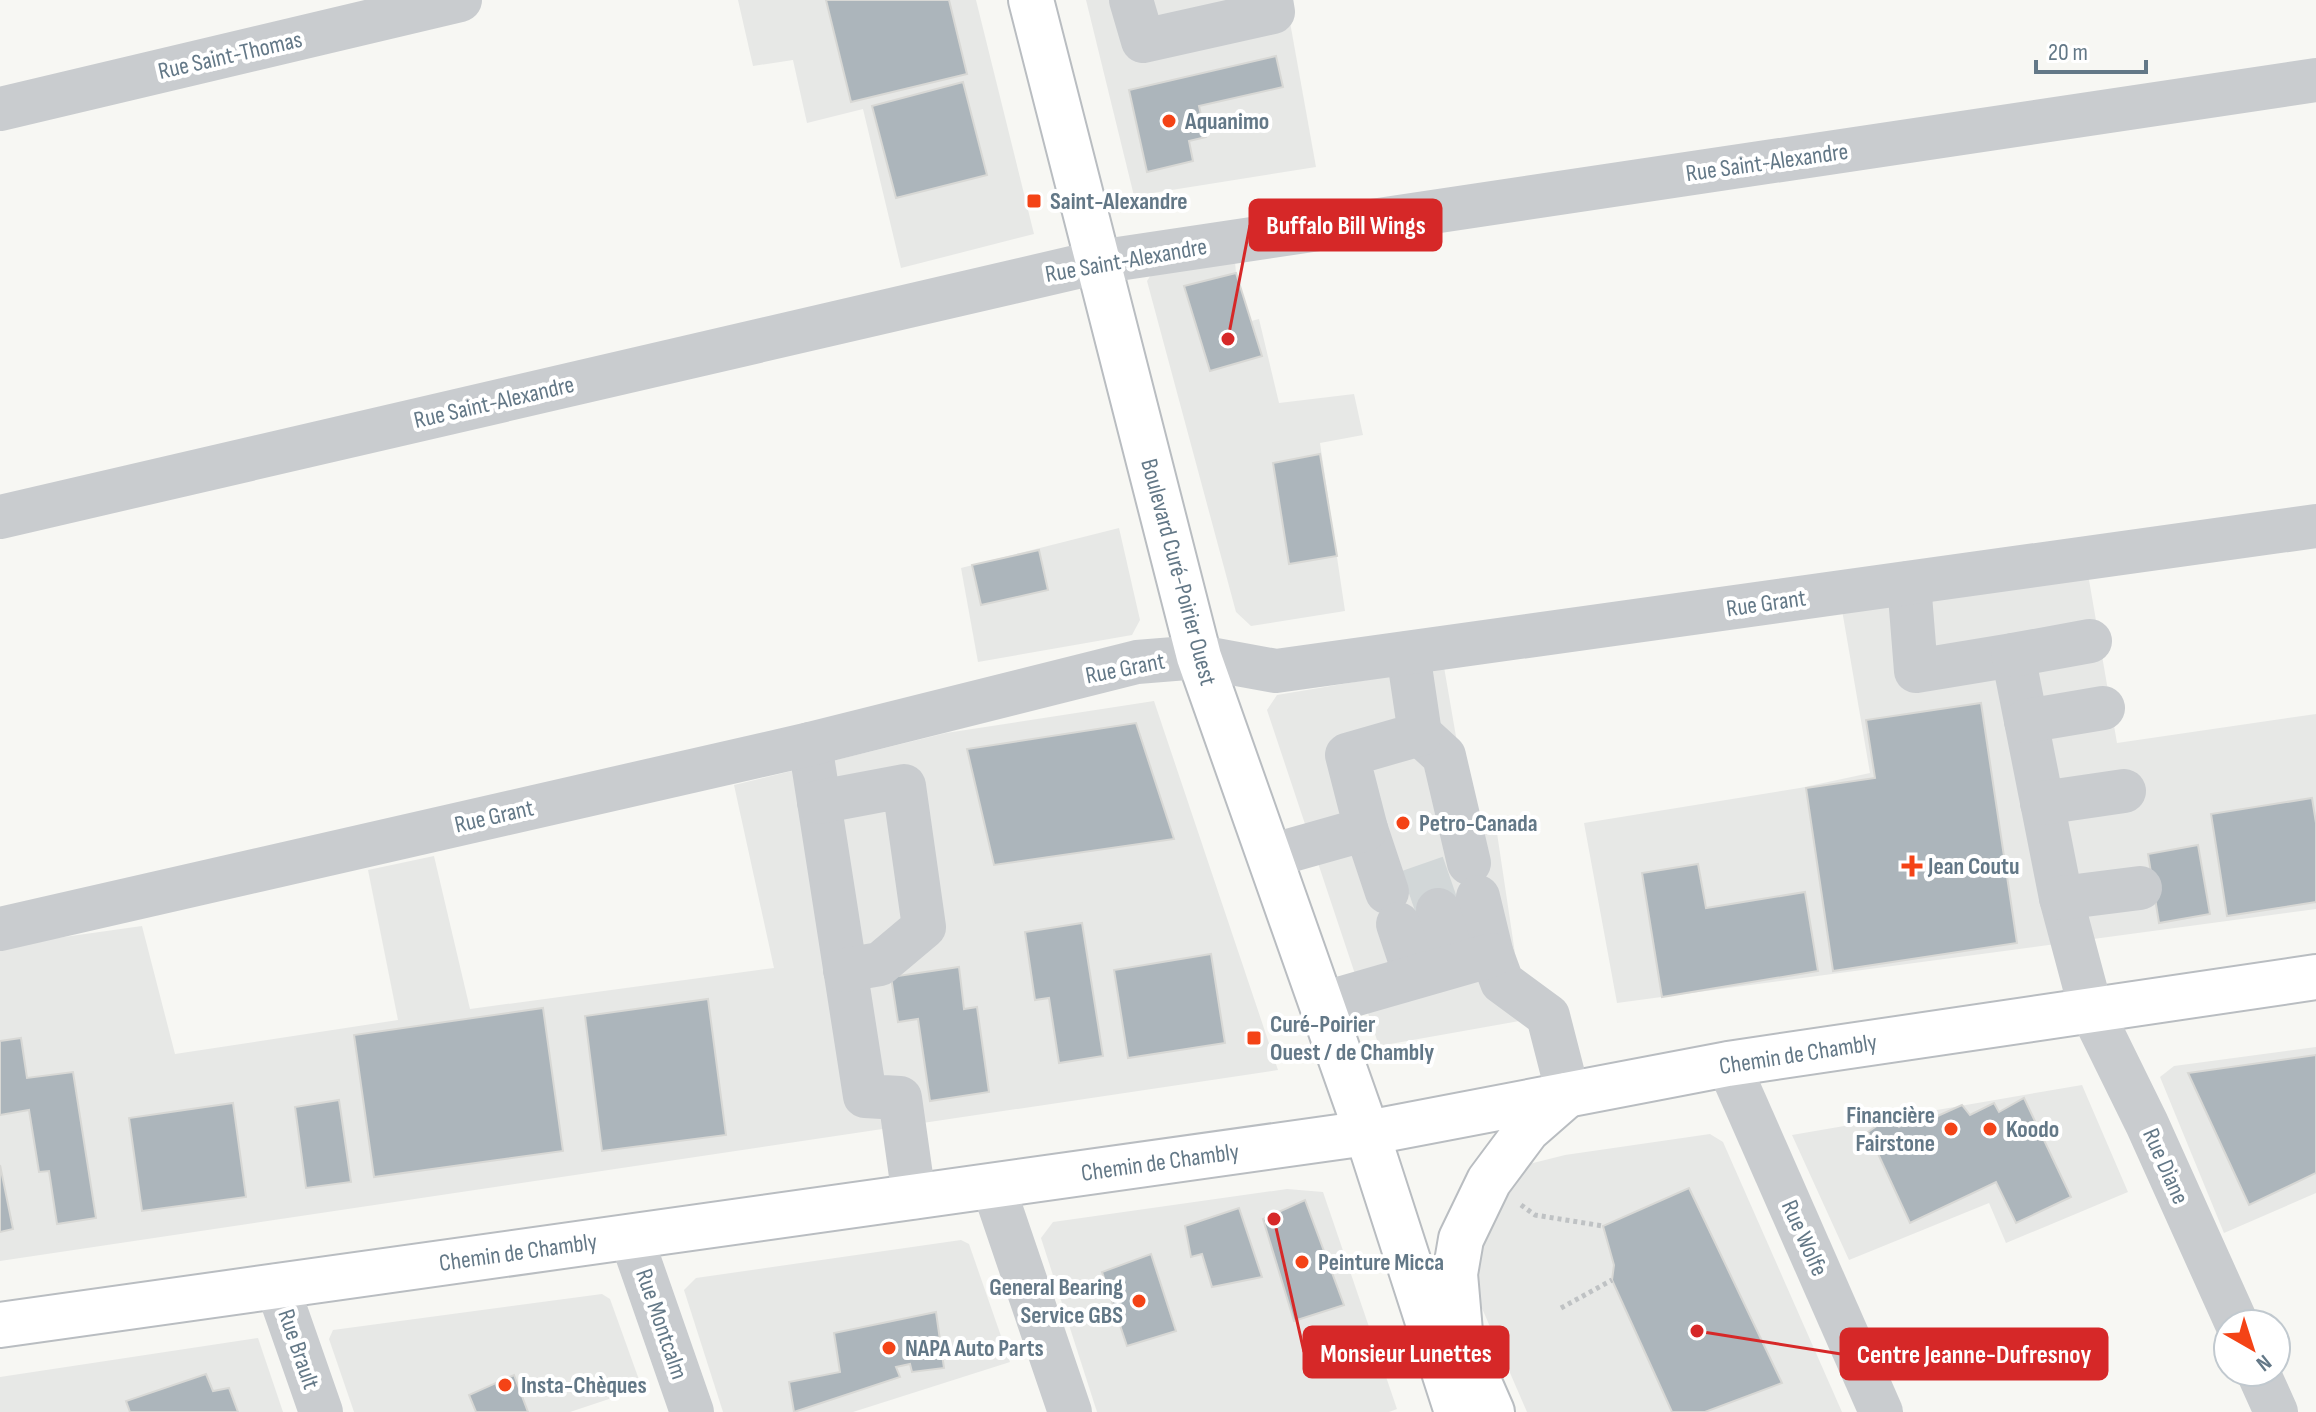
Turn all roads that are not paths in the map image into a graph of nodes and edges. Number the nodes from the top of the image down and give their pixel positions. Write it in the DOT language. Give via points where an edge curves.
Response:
graph roads {
  1 [pos="460,0"];
  2 [pos="1033,0"];
  3 [pos="1131,0"];
  4 [pos="1272,6"];
  5 [pos="2316,80"];
  6 [pos="0,109"];
  7 [pos="1098,262"];
  8 [pos="0,517"];
  9 [pos="2316,526"];
  10 [pos="1909,583"];
  11 [pos="2090,641"];
  12 [pos="1408,653"];
  13 [pos="2013,655"];
  14 [pos="1199,657"];
  15 [pos="2103,708"];
  16 [pos="2026,721"];
  17 [pos="1420,734"];
  18 [pos="810,744"];
  19 [pos="2124,791"];
  20 [pos="819,802"];
  21 [pos="2042,803"];
  22 [pos="1366,829"];
  23 [pos="1270,856"];
  24 [pos="1429,882"];
  25 [pos="2140,888"];
  26 [pos="2061,898"];
  27 [pos="0,929"];
  28 [pos="1454,964"];
  29 [pos="845,970"];
  30 [pos="2316,977"];
  31 [pos="1322,1004"];
  32 [pos="2091,1010"];
  33 [pos="1728,1064"];
  34 [pos="1568,1094"];
  35 [pos="1367,1133"];
  36 [pos="993,1186"];
  37 [pos="914,1197"];
  38 [pos="631,1237"];
  39 [pos="277,1286"];
  40 [pos="2230,1308"];
  41 [pos="0,1325"];
  42 [pos="1461,1343"];
  43 [pos="2265,1388"];
  44 [pos="321,1412"];
  45 [pos="692,1412"];
  46 [pos="1070,1412"];
  47 [pos="1457,1412"];
  48 [pos="1492,1412"];
  49 [pos="1881,1412"];
  50 [pos="2276,1412"];
  1 -- 6 [label="street, Rue Saint-Thomas"];
  2 -- 7 [label="main road, Boulevard Curé-Poirier Ouest"];
  3 -- 4 [label="street" via="1143,41"];
  5 -- 7 [label="street, Rue Saint-Alexandre"];
  7 -- 8 [label="street, Rue Saint-Alexandre"];
  7 -- 14 [label="main road, Boulevard Curé-Poirier Ouest"];
  9 -- 10 [label="street, Rue Grant"];
  10 -- 12 [label="street, Rue Grant"];
  10 -- 13 [label="street" via="1916,671"];
  11 -- 13 [label="street"];
  12 -- 14 [label="street, Rue Grant" via="1276,671"];
  12 -- 17 [label="street"];
  13 -- 16 [label="street, Rue Diane"];
  14 -- 18 [label="street, Rue Grant" via="1137,662"];
  14 -- 23 [label="main road, Boulevard Curé-Poirier Ouest"];
  15 -- 16 [label="street"];
  16 -- 21 [label="street, Rue Diane"];
  17 -- 22 [label="street" via="1347,755"];
  17 -- 24 [label="street" via="1444,756"];
  18 -- 20 [label="street"];
  18 -- 27 [label="street, Rue Grant"];
  19 -- 21 [label="street"];
  20 -- 29 [label="street"];
  20 -- 29 [label="street" via="904,786 924,927 880,964"];
  21 -- 26 [label="street, Rue Diane"];
  22 -- 23 [label="street"];
  22 -- 24 [label="street"];
  23 -- 31 [label="main road, Boulevard Curé-Poirier Ouest"];
  24 -- 28 [label="street"];
  24 -- 28 [label="street"];
  25 -- 26 [label="street"];
  26 -- 32 [label="street, Rue Diane"];
  28 -- 31 [label="street"];
  28 -- 34 [label="street" via="1502,982 1548,1016"];
  29 -- 37 [label="street" via="865,1096 900,1098"];
  30 -- 32 [label="main road, Chemin de Chambly"];
  31 -- 35 [label="main road, Boulevard Curé-Poirier Ouest"];
  32 -- 33 [label="main road, Chemin de Chambly"];
  32 -- 40 [label="street, Rue Diane"];
  33 -- 34 [label="main road, Chemin de Chambly"];
  33 -- 49 [label="street, Rue Wolfe"];
  34 -- 35 [label="main road, Chemin de Chambly"];
  34 -- 42 [label="main road" via="1527,1130 1489,1181 1461,1239 1455,1274"];
  35 -- 36 [label="main road, Chemin de Chambly"];
  35 -- 42 [label="main road"];
  35 -- 47 [label="main road"];
  36 -- 37 [label="main road, Chemin de Chambly"];
  36 -- 46 [label="street"];
  37 -- 38 [label="main road, Chemin de Chambly"];
  38 -- 39 [label="main road, Chemin de Chambly"];
  38 -- 45 [label="street, Rue Montcalm"];
  39 -- 41 [label="main road, Chemin de Chambly"];
  39 -- 44 [label="street, Rue Brault"];
  42 -- 48 [label="main road"];
  43 -- 50 [label="street"];
}
